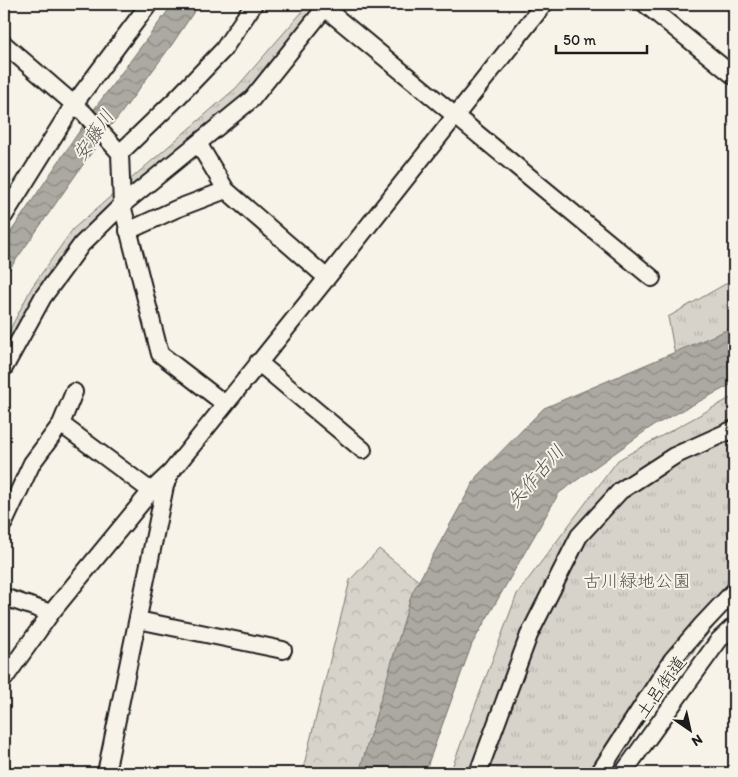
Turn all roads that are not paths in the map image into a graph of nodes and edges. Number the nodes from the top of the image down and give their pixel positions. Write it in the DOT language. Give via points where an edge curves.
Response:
graph roads {
  1 [pos="149,4"];
  2 [pos="254,4"];
  3 [pos="544,4"];
  4 [pos="646,4"];
  5 [pos="330,9"];
  6 [pos="4,44"];
  7 [pos="734,76"];
  8 [pos="79,109"];
  9 [pos="455,115"];
  10 [pos="198,143"];
  11 [pos="120,153"];
  12 [pos="226,190"];
  13 [pos="122,205"];
  14 [pos="4,216"];
  15 [pos="128,231"];
  16 [pos="327,278"];
  17 [pos="652,278"];
  18 [pos="258,362"];
  19 [pos="4,368"];
  20 [pos="74,392"];
  21 [pos="225,404"];
  22 [pos="61,424"];
  23 [pos="734,429"];
  24 [pos="364,450"];
  25 [pos="171,472"];
  26 [pos="151,491"];
  27 [pos="4,523"];
  28 [pos="734,592"];
  29 [pos="4,597"];
  30 [pos="51,613"];
  31 [pos="138,620"];
  32 [pos="734,626"];
  33 [pos="283,650"];
  34 [pos="4,679"];
  35 [pos="106,773"];
  36 [pos="478,773"];
  37 [pos="599,773"];
  38 [pos="623,773"];
  1 -- 8 [label="street"];
  2 -- 11 [label="street" via="223,50"];
  3 -- 9 [label="street"];
  4 -- 7 [label="street"];
  5 -- 9 [label="street"];
  5 -- 10 [label="street" via="252,99"];
  6 -- 8 [label="street"];
  8 -- 11 [label="street"];
  8 -- 14 [label="street"];
  9 -- 16 [label="street"];
  9 -- 17 [label="street"];
  10 -- 12 [label="street"];
  10 -- 13 [label="street"];
  11 -- 13 [label="street"];
  12 -- 15 [label="street"];
  12 -- 16 [label="street"];
  13 -- 15 [label="street"];
  13 -- 19 [label="street" via="82,244 49,289"];
  15 -- 21 [label="street" via="160,354"];
  16 -- 18 [label="street"];
  18 -- 21 [label="street"];
  18 -- 24 [label="street"];
  20 -- 22 [label="street"];
  21 -- 25 [label="street"];
  22 -- 26 [label="street"];
  22 -- 27 [label="street" via="32,463"];
  23 -- 36 [label="street" via="674,456 620,491 579,536 529,635"];
  25 -- 26 [label="street"];
  25 -- 31 [label="street" via="165,486"];
  26 -- 30 [label="street"];
  28 -- 37 [label="street" via="672,660"];
  29 -- 30 [label="street"];
  30 -- 34 [label="street"];
  31 -- 33 [label="street"];
  31 -- 35 [label="street"];
  32 -- 38 [label="street, 土呂街道" via="719,640"];
}
